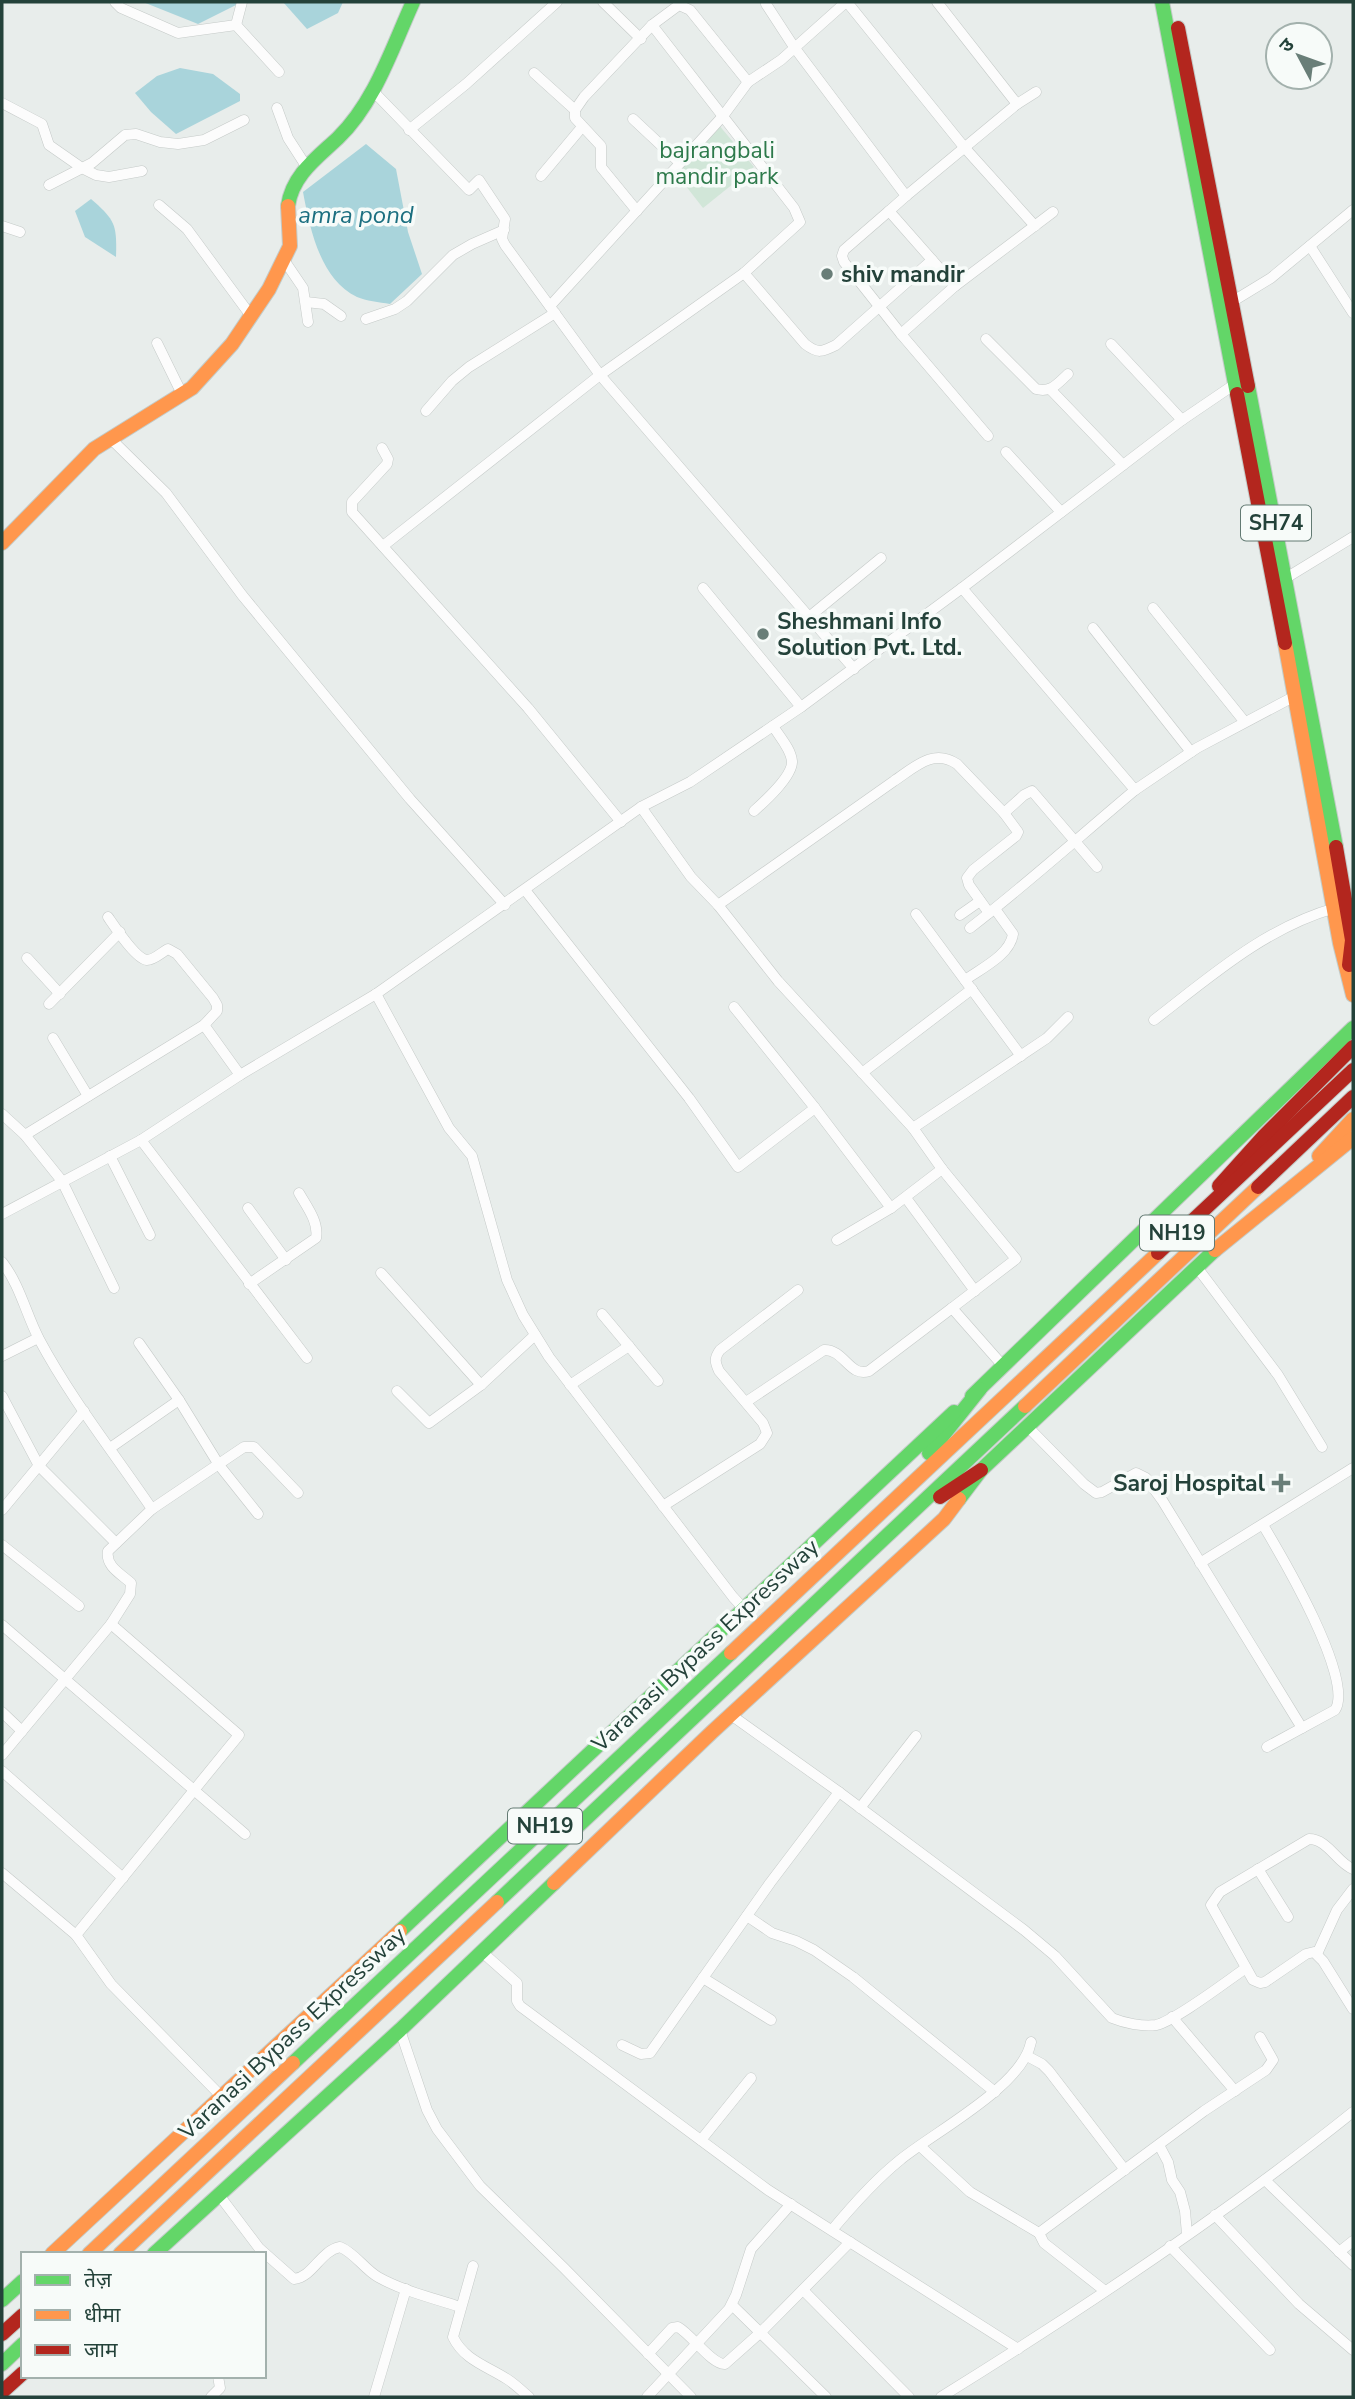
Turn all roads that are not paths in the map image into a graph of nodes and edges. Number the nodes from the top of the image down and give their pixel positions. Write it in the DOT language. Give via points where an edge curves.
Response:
graph roads {
  1 [pos="116,2"];
  2 [pos="242,2"];
  3 [pos="413,2"];
  4 [pos="557,2"];
  5 [pos="603,2"];
  6 [pos="846,2"];
  7 [pos="937,2"];
  8 [pos="1162,2"];
  9 [pos="1173,2"];
  10 [pos="766,4"];
  11 [pos="236,25"];
  12 [pos="652,25"];
  13 [pos="641,38"];
  14 [pos="794,47"];
  15 [pos="279,72"];
  16 [pos="534,73"];
  17 [pos="748,82"];
  18 [pos="372,90"];
  19 [pos="1036,92"];
  20 [pos="2,103"];
  21 [pos="1017,104"];
  22 [pos="277,108"];
  23 [pos="575,110"];
  24 [pos="723,116"];
  25 [pos="633,119"];
  26 [pos="244,120"];
  27 [pos="582,127"];
  28 [pos="409,130"];
  29 [pos="964,147"];
  30 [pos="680,162"];
  31 [pos="306,166"];
  32 [pos="82,168"];
  33 [pos="142,171"];
  34 [pos="541,176"];
  35 [pos="49,185"];
  36 [pos="906,196"];
  37 [pos="159,205"];
  38 [pos="1353,209"];
  39 [pos="637,211"];
  40 [pos="889,211"];
  41 [pos="1053,212"];
  42 [pos="2,226"];
  43 [pos="1035,226"];
  44 [pos="504,230"];
  45 [pos="20,232"];
  46 [pos="1310,246"];
  47 [pos="284,260"];
  48 [pos="932,260"];
  49 [pos="744,273"];
  50 [pos="955,286"];
  51 [pos="306,302"];
  52 [pos="880,305"];
  53 [pos="1226,305"];
  54 [pos="553,309"];
  55 [pos="1353,313"];
  56 [pos="251,316"];
  57 [pos="341,316"];
  58 [pos="366,319"];
  59 [pos="308,322"];
  60 [pos="901,334"];
  61 [pos="986,339"];
  62 [pos="158,343"];
  63 [pos="1111,344"];
  64 [pos="1068,374"];
  65 [pos="600,375"];
  66 [pos="1235,384"];
  67 [pos="1051,390"];
  68 [pos="182,394"];
  69 [pos="426,411"];
  70 [pos="1182,420"];
  71 [pos="988,436"];
  72 [pos="111,439"];
  73 [pos="382,448"];
  74 [pos="1006,452"];
  75 [pos="1123,465"];
  76 [pos="1061,512"];
  77 [pos="1353,537"];
  78 [pos="2,542"];
  79 [pos="383,546"];
  80 [pos="881,558"];
  81 [pos="1286,578"];
  82 [pos="703,588"];
  83 [pos="962,588"];
  84 [pos="1153,608"];
  85 [pos="809,617"];
  86 [pos="1093,628"];
  87 [pos="854,669"];
  88 [pos="1295,696"];
  89 [pos="801,707"];
  90 [pos="1244,721"];
  91 [pos="773,726"];
  92 [pos="1191,752"];
  93 [pos="1135,790"];
  94 [pos="641,807"];
  95 [pos="754,811"];
  96 [pos="1004,813"];
  97 [pos="621,822"];
  98 [pos="1074,840"];
  99 [pos="1097,867"];
  100 [pos="525,890"];
  101 [pos="980,901"];
  102 [pos="505,905"];
  103 [pos="718,905"];
  104 [pos="1335,908"];
  105 [pos="992,911"];
  106 [pos="916,914"];
  107 [pos="960,915"];
  108 [pos="108,917"];
  109 [pos="970,928"];
  110 [pos="120,932"];
  111 [pos="27,958"];
  112 [pos="1348,971"];
  113 [pos="968,984"];
  114 [pos="60,994"];
  115 [pos="376,994"];
  116 [pos="1353,995"];
  117 [pos="50,1004"];
  118 [pos="734,1007"];
  119 [pos="1068,1017"];
  120 [pos="1154,1020"];
  121 [pos="204,1025"];
  122 [pos="1353,1028"];
  123 [pos="53,1038"];
  124 [pos="1353,1047"];
  125 [pos="1021,1056"];
  126 [pos="1353,1070"];
  127 [pos="862,1073"];
  128 [pos="240,1075"];
  129 [pos="88,1096"];
  130 [pos="1353,1097"];
  131 [pos="815,1108"];
  132 [pos="2,1114"];
  133 [pos="1353,1119"];
  134 [pos="913,1128"];
  135 [pos="25,1135"];
  136 [pos="1353,1138"];
  137 [pos="141,1140"];
  138 [pos="110,1156"];
  139 [pos="942,1169"];
  140 [pos="62,1181"];
  141 [pos="299,1193"];
  142 [pos="906,1198"];
  143 [pos="1276,1199"];
  144 [pos="247,1208"];
  145 [pos="891,1208"];
  146 [pos="2,1214"];
  147 [pos="1181,1229"];
  148 [pos="150,1235"];
  149 [pos="837,1240"];
  150 [pos="286,1260"];
  151 [pos="2,1262"];
  152 [pos="1196,1266"];
  153 [pos="381,1273"];
  154 [pos="249,1284"];
  155 [pos="114,1288"];
  156 [pos="798,1290"];
  157 [pos="975,1291"];
  158 [pos="952,1308"];
  159 [pos="602,1314"];
  160 [pos="535,1335"];
  161 [pos="38,1338"];
  162 [pos="139,1343"];
  163 [pos="629,1346"];
  164 [pos="2,1356"];
  165 [pos="307,1358"];
  166 [pos="1004,1367"];
  167 [pos="658,1381"];
  168 [pos="481,1385"];
  169 [pos="570,1385"];
  170 [pos="980,1389"];
  171 [pos="397,1391"];
  172 [pos="2,1396"];
  173 [pos="178,1400"];
  174 [pos="746,1402"];
  175 [pos="84,1411"];
  176 [pos="1027,1426"];
  177 [pos="1322,1447"];
  178 [pos="110,1448"];
  179 [pos="219,1465"];
  180 [pos="38,1466"];
  181 [pos="1353,1468"];
  182 [pos="981,1470"];
  183 [pos="298,1493"];
  184 [pos="663,1506"];
  185 [pos="152,1509"];
  186 [pos="2,1510"];
  187 [pos="258,1514"];
  188 [pos="877,1515"];
  189 [pos="901,1523"];
  190 [pos="1263,1525"];
  191 [pos="116,1543"];
  192 [pos="2,1545"];
  193 [pos="1200,1563"];
  194 [pos="79,1606"];
  195 [pos="746,1610"];
  196 [pos="111,1624"];
  197 [pos="2,1625"];
  198 [pos="63,1679"];
  199 [pos="2,1712"];
  200 [pos="731,1715"];
  201 [pos="1302,1728"];
  202 [pos="22,1731"];
  203 [pos="916,1736"];
  204 [pos="1267,1746"];
  205 [pos="2,1755"];
  206 [pos="2,1771"];
  207 [pos="194,1789"];
  208 [pos="839,1792"];
  209 [pos="860,1808"];
  210 [pos="246,1834"];
  211 [pos="1353,1869"];
  212 [pos="1258,1870"];
  213 [pos="2,1873"];
  214 [pos="123,1878"];
  215 [pos="1353,1889"];
  216 [pos="747,1916"];
  217 [pos="1288,1917"];
  218 [pos="76,1935"];
  219 [pos="482,1952"];
  220 [pos="1317,1954"];
  221 [pos="1246,1968"];
  222 [pos="703,1978"];
  223 [pos="1353,2009"];
  224 [pos="1172,2017"];
  225 [pos="771,2020"];
  226 [pos="400,2031"];
  227 [pos="1259,2038"];
  228 [pos="1031,2042"];
  229 [pos="622,2045"];
  230 [pos="1027,2056"];
  231 [pos="751,2078"];
  232 [pos="1235,2091"];
  233 [pos="995,2092"];
  234 [pos="221,2096"];
  235 [pos="1353,2112"];
  236 [pos="701,2140"];
  237 [pos="1159,2145"];
  238 [pos="919,2146"];
  239 [pos="1125,2170"];
  240 [pos="1265,2180"];
  241 [pos="219,2195"];
  242 [pos="791,2204"];
  243 [pos="1214,2215"];
  244 [pos="832,2230"];
  245 [pos="1039,2233"];
  246 [pos="1187,2234"];
  247 [pos="1353,2241"];
  248 [pos="850,2242"];
  249 [pos="1170,2246"];
  250 [pos="54,2252"];
  251 [pos="91,2252"];
  252 [pos="122,2252"];
  253 [pos="156,2252"];
  254 [pos="261,2252"];
  255 [pos="1339,2252"];
  256 [pos="268,2264"];
  257 [pos="1353,2265"];
  258 [pos="473,2266"];
  259 [pos="21,2283"];
  260 [pos="398,2286"];
  261 [pos="803,2290"];
  262 [pos="1105,2291"];
  263 [pos="2,2300"];
  264 [pos="732,2305"];
  265 [pos="460,2307"];
  266 [pos="21,2317"];
  267 [pos="761,2332"];
  268 [pos="2,2334"];
  269 [pos="699,2343"];
  270 [pos="21,2346"];
  271 [pos="1018,2349"];
  272 [pos="1270,2350"];
  273 [pos="1353,2350"];
  274 [pos="648,2354"];
  275 [pos="2,2364"];
  276 [pos="21,2374"];
  277 [pos="668,2375"];
  278 [pos="218,2378"];
  279 [pos="2,2392"];
  280 [pos="211,2397"];
  281 [pos="374,2397"];
  282 [pos="529,2397"];
  283 [pos="647,2397"];
  284 [pos="691,2397"];
  285 [pos="827,2397"];
  286 [pos="909,2397"];
  287 [pos="941,2397"];
  1 -- 11 [label="street" via="178,33"];
  2 -- 11 [label="street"];
  3 -- 18 [label="main road"];
  4 -- 28 [label="street"];
  5 -- 13 [label="street"];
  6 -- 14 [label="street"];
  6 -- 29 [label="street"];
  7 -- 21 [label="street"];
  8 -- 53 [label="main road, SH74"];
  9 -- 53 [label="main road, SH74"];
  10 -- 14 [label="street"];
  11 -- 15 [label="street"];
  12 -- 13 [label="street"];
  12 -- 17 [label="street" via="679,5 690,10"];
  12 -- 24 [label="street"];
  13 -- 23 [label="street"];
  14 -- 17 [label="street"];
  14 -- 36 [label="street"];
  16 -- 23 [label="street"];
  17 -- 24 [label="street"];
  18 -- 28 [label="street"];
  18 -- 31 [label="main road" via="363,110"];
  19 -- 21 [label="street"];
  20 -- 32 [label="street" via="42,124 49,145"];
  21 -- 29 [label="street"];
  22 -- 31 [label="street" via="288,138"];
  23 -- 27 [label="street"];
  24 -- 30 [label="street"];
  24 -- 49 [label="street" via="800,222"];
  25 -- 30 [label="street"];
  26 -- 32 [label="street" via="204,140 178,144 125,135"];
  27 -- 34 [label="street"];
  27 -- 39 [label="street" via="601,146 605,174"];
  28 -- 44 [label="street" via="469,190 479,180 505,219"];
  29 -- 36 [label="street"];
  29 -- 43 [label="street"];
  30 -- 39 [label="street"];
  31 -- 47 [label="main road" via="288,202 290,246"];
  32 -- 33 [label="street" via="109,177"];
  32 -- 35 [label="street"];
  36 -- 40 [label="street"];
  37 -- 56 [label="street" via="187,229"];
  38 -- 46 [label="street"];
  39 -- 54 [label="street"];
  40 -- 48 [label="street"];
  40 -- 52 [label="street" via="842,256"];
  41 -- 43 [label="street"];
  42 -- 45 [label="street"];
  43 -- 50 [label="street"];
  44 -- 54 [label="street" via="505,245"];
  44 -- 58 [label="street" via="453,255 395,309"];
  46 -- 53 [label="street"];
  46 -- 55 [label="street"];
  47 -- 51 [label="street" via="303,288"];
  47 -- 56 [label="main road"];
  48 -- 50 [label="street"];
  48 -- 52 [label="street"];
  49 -- 52 [label="street" via="817,352 836,345"];
  49 -- 65 [label="street"];
  50 -- 60 [label="street"];
  51 -- 57 [label="street" via="324,304"];
  51 -- 59 [label="street"];
  52 -- 60 [label="street"];
  53 -- 66 [label="main road, SH74"];
  53 -- 81 [label="main road, SH74"];
  54 -- 65 [label="street"];
  54 -- 69 [label="street" via="469,367"];
  56 -- 68 [label="main road" via="232,344"];
  60 -- 71 [label="street"];
  61 -- 67 [label="street" via="1036,389"];
  62 -- 68 [label="street"];
  63 -- 70 [label="street"];
  64 -- 67 [label="street"];
  65 -- 79 [label="street"];
  65 -- 85 [label="street"];
  66 -- 70 [label="street"];
  66 -- 88 [label="main road, SH74"];
  67 -- 75 [label="street"];
  68 -- 72 [label="main road"];
  70 -- 75 [label="street"];
  72 -- 78 [label="main road" via="94,449"];
  72 -- 102 [label="street" via="166,493 242,595 410,799"];
  73 -- 79 [label="street" via="387,464 350,508"];
  74 -- 76 [label="street"];
  75 -- 76 [label="street"];
  76 -- 83 [label="street"];
  77 -- 81 [label="street"];
  79 -- 97 [label="street" via="528,708"];
  80 -- 85 [label="street"];
  81 -- 112 [label="main road, SH74" via="1352,940"];
  82 -- 89 [label="street"];
  83 -- 87 [label="street"];
  83 -- 93 [label="street"];
  84 -- 90 [label="street"];
  85 -- 87 [label="street"];
  86 -- 92 [label="street"];
  87 -- 89 [label="street"];
  88 -- 90 [label="street"];
  88 -- 104 [label="main road, SH74"];
  89 -- 91 [label="street"];
  90 -- 92 [label="street"];
  91 -- 94 [label="street" via="690,782"];
  91 -- 95 [label="street" via="789,751 791,768"];
  92 -- 93 [label="street"];
  93 -- 98 [label="street"];
  94 -- 97 [label="street"];
  94 -- 103 [label="street" via="691,877"];
  96 -- 98 [label="street" via="1032,792"];
  96 -- 101 [label="street" via="1016,827 1016,836 967,878"];
  96 -- 103 [label="street" via="957,764 939,756 894,780"];
  97 -- 100 [label="street"];
  98 -- 99 [label="street"];
  98 -- 105 [label="street"];
  100 -- 102 [label="street"];
  100 -- 131 [label="street" via="689,1098 737,1167"];
  101 -- 105 [label="street"];
  101 -- 107 [label="street"];
  102 -- 115 [label="street"];
  103 -- 127 [label="street" via="778,981"];
  104 -- 112 [label="main road, SH74"];
  104 -- 120 [label="street" via="1305,916 1242,951"];
  105 -- 109 [label="street"];
  105 -- 113 [label="street" via="1013,934 1012,942"];
  106 -- 113 [label="street"];
  108 -- 110 [label="street"];
  110 -- 114 [label="street"];
  110 -- 121 [label="street" via="145,960 168,949 177,954 217,1005 215,1016"];
  111 -- 114 [label="street"];
  112 -- 116 [label="main road, SH74"];
  113 -- 125 [label="street"];
  113 -- 127 [label="street"];
  114 -- 117 [label="street"];
  115 -- 128 [label="street"];
  115 -- 160 [label="street" via="449,1128 472,1156 507,1280"];
  118 -- 131 [label="street"];
  119 -- 125 [label="street"];
  121 -- 128 [label="street"];
  121 -- 129 [label="street"];
  122 -- 166 [label="main road"];
  123 -- 129 [label="street"];
  124 -- 147 [label="main road" via="1264,1136"];
  125 -- 134 [label="street"];
  126 -- 147 [label="main road, Varanasi Bypass Expressway / NH19"];
  127 -- 134 [label="street"];
  128 -- 137 [label="street"];
  129 -- 135 [label="street"];
  130 -- 189 [label="main road, Varanasi Bypass Expressway / NH19"];
  131 -- 145 [label="street"];
  132 -- 135 [label="street"];
  133 -- 143 [label="main road"];
  134 -- 139 [label="street"];
  135 -- 140 [label="street"];
  136 -- 143 [label="main road"];
  137 -- 138 [label="street"];
  137 -- 154 [label="street"];
  138 -- 140 [label="street"];
  138 -- 148 [label="street"];
  139 -- 142 [label="street"];
  139 -- 157 [label="street" via="1016,1259"];
  140 -- 146 [label="street"];
  140 -- 155 [label="street"];
  141 -- 150 [label="street" via="314,1221 316,1238"];
  142 -- 145 [label="street"];
  142 -- 157 [label="street"];
  143 -- 152 [label="main road"];
  144 -- 150 [label="street"];
  145 -- 149 [label="street"];
  147 -- 188 [label="main road, Varanasi Bypass Expressway / NH19"];
  150 -- 154 [label="street"];
  151 -- 161 [label="street"];
  152 -- 176 [label="main road"];
  152 -- 177 [label="street" via="1278,1375"];
  153 -- 168 [label="street"];
  154 -- 165 [label="street"];
  156 -- 174 [label="street" via="715,1357 719,1371"];
  157 -- 158 [label="street"];
  158 -- 166 [label="street"];
  158 -- 174 [label="street" via="869,1371 857,1372 836,1351 824,1350"];
  159 -- 163 [label="street"];
  160 -- 168 [label="street"];
  160 -- 169 [label="street"];
  161 -- 164 [label="street"];
  161 -- 175 [label="street"];
  162 -- 173 [label="street"];
  163 -- 167 [label="street"];
  163 -- 169 [label="street"];
  166 -- 170 [label="main road"];
  168 -- 171 [label="street" via="429,1423"];
  169 -- 184 [label="street"];
  170 -- 188 [label="main road"];
  170 -- 195 [label="main road"];
  172 -- 180 [label="street"];
  173 -- 178 [label="street"];
  173 -- 179 [label="street"];
  174 -- 184 [label="street" via="764,1423 765,1438"];
  175 -- 178 [label="street"];
  175 -- 180 [label="street"];
  176 -- 182 [label="main road"];
  176 -- 193 [label="street" via="1096,1493 1136,1473 1146,1478"];
  178 -- 185 [label="street"];
  179 -- 183 [label="street" via="244,1447 254,1447"];
  179 -- 185 [label="street"];
  179 -- 187 [label="street"];
  180 -- 186 [label="street"];
  180 -- 191 [label="street"];
  181 -- 190 [label="street"];
  182 -- 189 [label="main road"];
  182 -- 200 [label="main road" via="944,1519"];
  184 -- 195 [label="street"];
  185 -- 191 [label="street"];
  188 -- 251 [label="main road, Varanasi Bypass Expressway / NH19"];
  189 -- 252 [label="main road, Varanasi Bypass Expressway / NH19"];
  190 -- 193 [label="street"];
  190 -- 201 [label="street" via="1330,1638 1340,1677 1339,1706"];
  191 -- 196 [label="street" via="107,1558 131,1583 130,1594"];
  192 -- 194 [label="street"];
  193 -- 201 [label="street"];
  195 -- 234 [label="main road"];
  196 -- 198 [label="street"];
  196 -- 207 [label="street" via="239,1735"];
  197 -- 198 [label="street"];
  198 -- 202 [label="street"];
  198 -- 207 [label="street"];
  199 -- 202 [label="street"];
  200 -- 208 [label="street"];
  200 -- 219 [label="main road"];
  201 -- 204 [label="street"];
  202 -- 205 [label="street"];
  203 -- 209 [label="street"];
  206 -- 214 [label="street"];
  207 -- 210 [label="street"];
  207 -- 214 [label="street"];
  208 -- 209 [label="street"];
  208 -- 216 [label="street"];
  209 -- 224 [label="street" via="1024,1930 1055,1956 1112,2018 1156,2025"];
  211 -- 212 [label="street" via="1314,1839"];
  212 -- 217 [label="street"];
  212 -- 221 [label="street" via="1220,1892 1211,1905"];
  213 -- 218 [label="street"];
  214 -- 218 [label="street"];
  215 -- 220 [label="street" via="1337,1910"];
  216 -- 222 [label="street"];
  216 -- 233 [label="street" via="772,1933 814,1950 853,1977"];
  218 -- 234 [label="street" via="111,1984"];
  219 -- 226 [label="main road"];
  219 -- 236 [label="street" via="517,1983 520,2006"];
  220 -- 221 [label="street" via="1306,1954 1262,1984 1253,1980"];
  220 -- 223 [label="street"];
  221 -- 224 [label="street"];
  222 -- 225 [label="street"];
  222 -- 229 [label="street" via="650,2053"];
  224 -- 232 [label="street"];
  226 -- 241 [label="main road"];
  226 -- 274 [label="street" via="427,2110 460,2161"];
  227 -- 232 [label="street" via="1273,2060 1271,2065"];
  228 -- 230 [label="street"];
  230 -- 233 [label="street"];
  230 -- 239 [label="street" via="1049,2071"];
  231 -- 236 [label="street"];
  232 -- 237 [label="street"];
  233 -- 238 [label="street"];
  234 -- 250 [label="main road"];
  235 -- 240 [label="street"];
  236 -- 242 [label="street"];
  237 -- 239 [label="street"];
  237 -- 246 [label="street" via="1180,2192"];
  238 -- 244 [label="street" via="880,2177"];
  238 -- 245 [label="street" via="970,2192"];
  239 -- 245 [label="street"];
  240 -- 243 [label="street"];
  240 -- 255 [label="street"];
  241 -- 253 [label="main road"];
  241 -- 254 [label="street"];
  242 -- 244 [label="street"];
  242 -- 264 [label="street" via="751,2249"];
  243 -- 246 [label="street"];
  243 -- 273 [label="street" via="1299,2304"];
  244 -- 248 [label="street"];
  245 -- 262 [label="street" via="1044,2244"];
  246 -- 249 [label="street"];
  247 -- 255 [label="street"];
  248 -- 261 [label="street"];
  248 -- 271 [label="street"];
  249 -- 262 [label="street"];
  249 -- 272 [label="street"];
  255 -- 257 [label="street"];
  256 -- 260 [label="street" via="298,2280 331,2249 340,2247 376,2276"];
  258 -- 265 [label="street"];
  259 -- 263 [label="main road"];
  260 -- 265 [label="street"];
  260 -- 281 [label="street"];
  261 -- 267 [label="street"];
  261 -- 286 [label="street"];
  262 -- 271 [label="street"];
  264 -- 267 [label="street"];
  264 -- 269 [label="street"];
  265 -- 282 [label="street" via="453,2337 456,2343 475,2362"];
  266 -- 268 [label="main road"];
  267 -- 269 [label="street" via="722,2365"];
  267 -- 285 [label="street"];
  269 -- 274 [label="street" via="675,2326"];
  269 -- 277 [label="street"];
  270 -- 275 [label="main road"];
  271 -- 287 [label="street"];
  274 -- 277 [label="street"];
  276 -- 279 [label="main road"];
  277 -- 283 [label="street"];
  277 -- 284 [label="street"];
  278 -- 280 [label="street" via="220,2388"];
}
